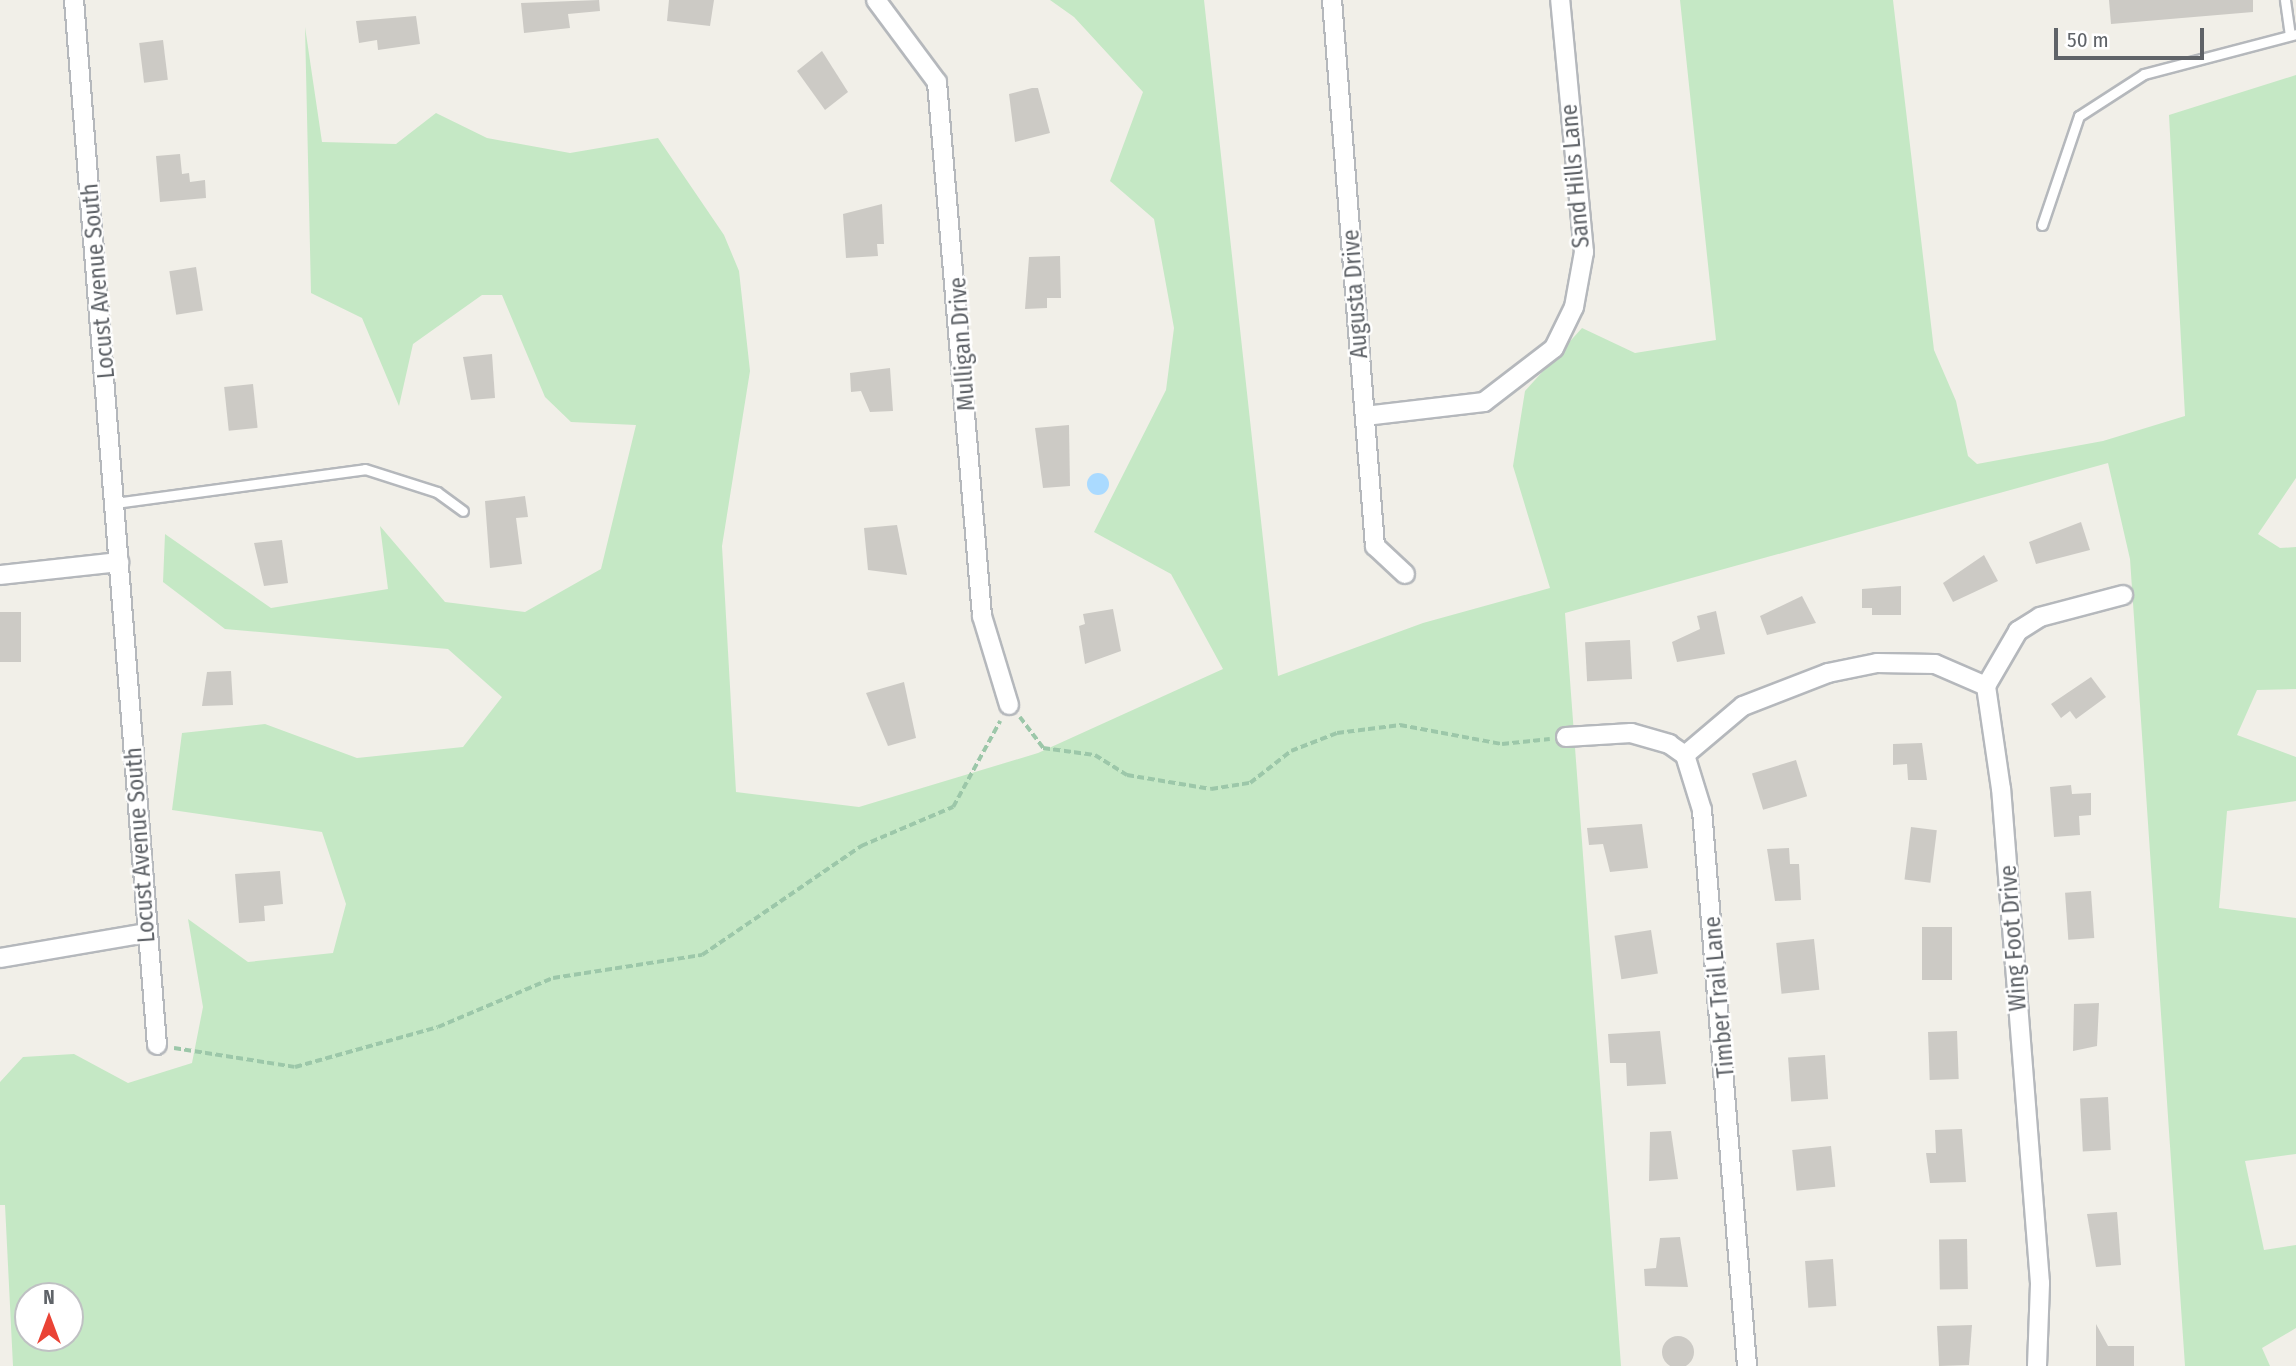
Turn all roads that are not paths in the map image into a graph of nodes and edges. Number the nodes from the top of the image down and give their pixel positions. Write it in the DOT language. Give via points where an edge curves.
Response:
graph roads {
  1 [pos="74,0"];
  2 [pos="876,0"];
  3 [pos="1332,0"];
  4 [pos="1560,0"];
  5 [pos="2286,0"];
  6 [pos="2293,35"];
  7 [pos="2042,225"];
  8 [pos="1365,416"];
  9 [pos="115,503"];
  10 [pos="463,511"];
  11 [pos="119,562"];
  12 [pos="1405,574"];
  13 [pos="0,575"];
  14 [pos="2123,595"];
  15 [pos="1986,686"];
  16 [pos="1009,705"];
  17 [pos="1566,737"];
  18 [pos="1685,755"];
  19 [pos="147,933"];
  20 [pos="0,958"];
  21 [pos="157,1045"];
  22 [pos="1747,1366"];
  23 [pos="2037,1366"];
  1 -- 9 [label="street, Locust Avenue South"];
  2 -- 16 [label="street, Mulligan Drive" via="937,82 982,616"];
  3 -- 8 [label="street, Augusta Drive"];
  4 -- 8 [label="street, Sand Hills Lane" via="1584,252 1574,307 1554,348 1484,402"];
  5 -- 6 [label="lane"];
  6 -- 7 [label="lane" via="2144,74 2079,116"];
  8 -- 12 [label="street, Augusta Drive" via="1375,546"];
  9 -- 10 [label="lane" via="365,469 437,492"];
  9 -- 11 [label="street, Locust Avenue South"];
  11 -- 13 [label="street"];
  11 -- 19 [label="street, Locust Avenue South"];
  14 -- 15 [label="street" via="2040,617 2018,631"];
  15 -- 18 [label="street" via="1935,664 1877,663 1828,673 1743,706"];
  15 -- 23 [label="street, Wing Foot Drive" via="2001,789 2040,1283"];
  17 -- 18 [label="street" via="1631,733"];
  18 -- 22 [label="street, Timber Trail Lane" via="1702,810 1708,865"];
  19 -- 20 [label="street"];
  19 -- 21 [label="street, Locust Avenue South"];
}
